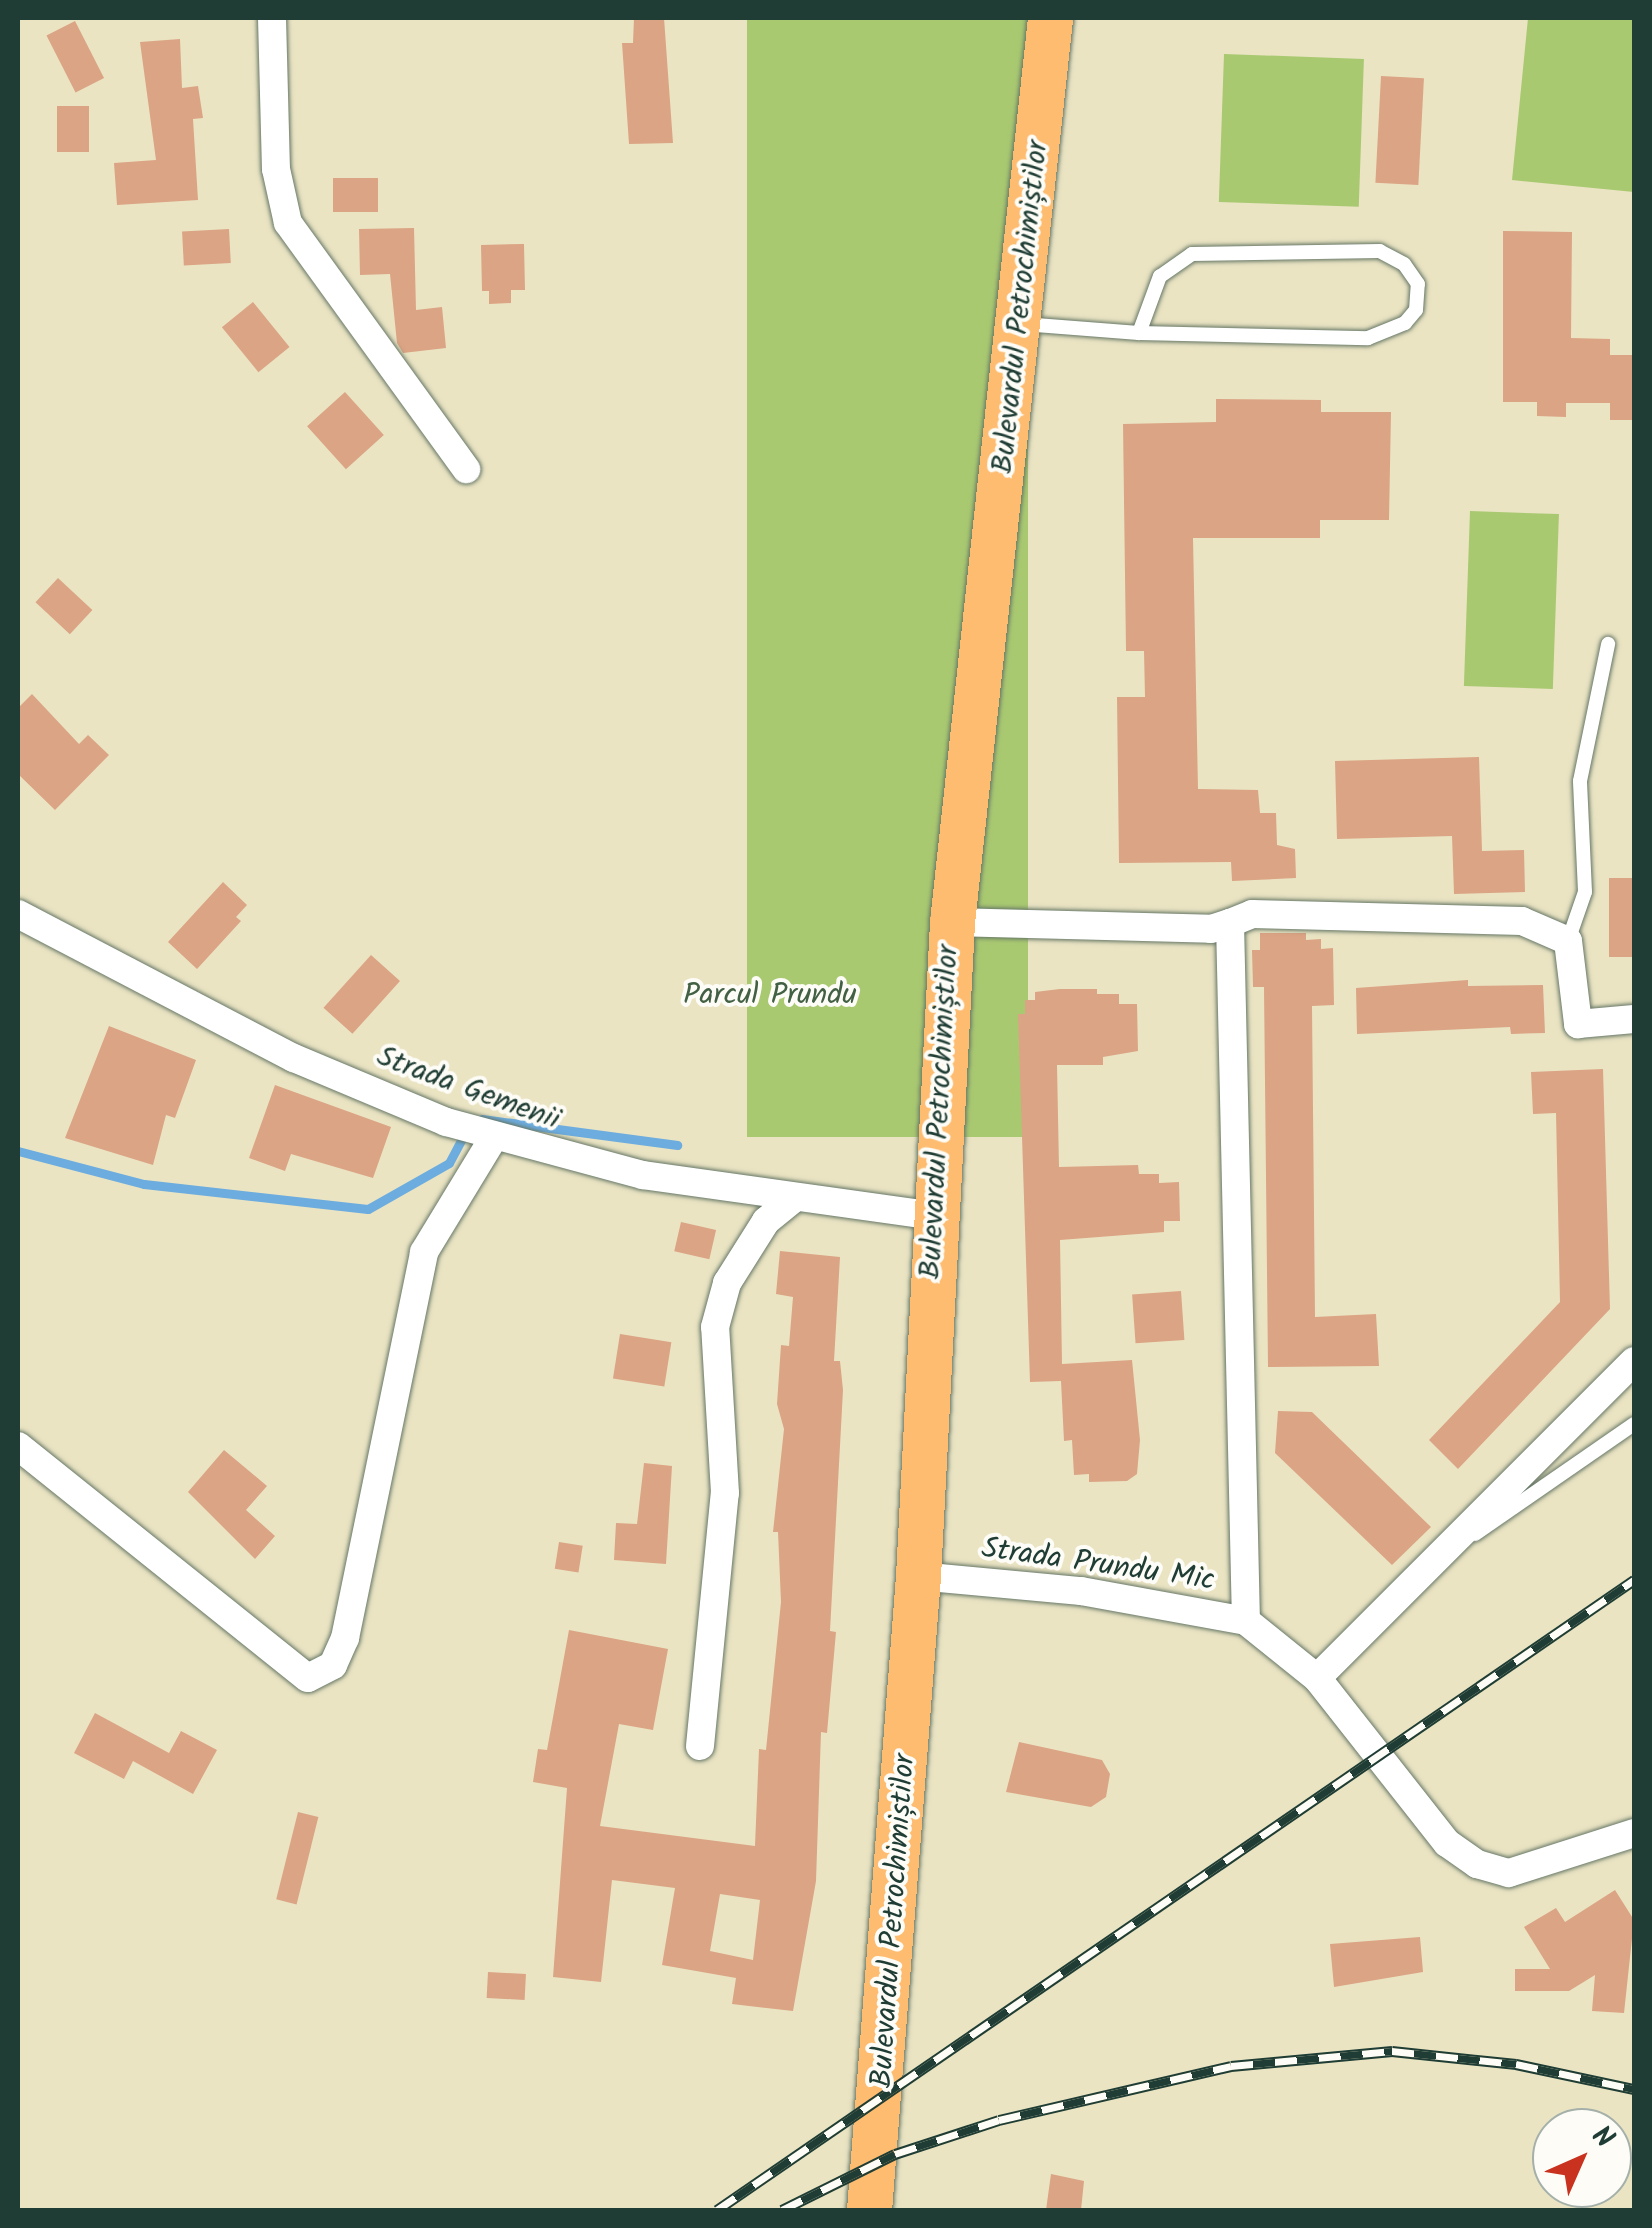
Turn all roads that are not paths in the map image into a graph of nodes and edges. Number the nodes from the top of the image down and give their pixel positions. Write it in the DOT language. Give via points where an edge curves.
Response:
graph roads {
  1 [pos="272,18"];
  2 [pos="1050,18"];
  3 [pos="1020,324"];
  4 [pos="1139,333"];
  5 [pos="466,469"];
  6 [pos="1608,644"];
  7 [pos="18,914"];
  8 [pos="952,922"];
  9 [pos="1230,924"];
  10 [pos="1568,941"];
  11 [pos="1634,1019"];
  12 [pos="494,1137"];
  13 [pos="796,1197"];
  14 [pos="933,1216"];
  15 [pos="1634,1361"];
  16 [pos="1634,1424"];
  17 [pos="18,1446"];
  18 [pos="1436,1556"];
  19 [pos="918,1576"];
  20 [pos="1246,1622"];
  21 [pos="1318,1678"];
  22 [pos="700,1746"];
  23 [pos="1634,1834"];
  24 [pos="869,2210"];
  1 -- 5 [label="street" via="276,169 288,224"];
  2 -- 3 [label="main road, Bulevardul Petrochimiștilor"];
  3 -- 4 [label="lane"];
  3 -- 8 [label="main road, Bulevardul Petrochimiștilor"];
  4 -- 4 [label="lane" via="1368,338 1405,323 1416,310 1418,284 1404,264 1380,251 1192,254 1160,276"];
  6 -- 10 [label="lane" via="1580,782 1586,892"];
  7 -- 12 [label="street, Strada Gemenii" via="294,1058"];
  8 -- 9 [label="street"];
  8 -- 14 [label="main road, Bulevardul Petrochimiștilor"];
  9 -- 10 [label="street" via="1252,914 1522,921"];
  9 -- 20 [label="street"];
  10 -- 11 [label="street" via="1578,1024"];
  12 -- 13 [label="street, Strada Gemenii" via="642,1175"];
  12 -- 17 [label="street" via="424,1252 345,1638 333,1664 308,1678"];
  13 -- 14 [label="street, Strada Gemenii"];
  13 -- 22 [label="street" via="766,1221 727,1283 715,1327 725,1493"];
  14 -- 19 [label="main road, Bulevardul Petrochimiștilor"];
  15 -- 18 [label="street"];
  16 -- 18 [label="lane" via="1517,1510"];
  18 -- 21 [label="street"];
  19 -- 20 [label="street, Strada Prundu Mic" via="1081,1591"];
  19 -- 24 [label="main road, Bulevardul Petrochimiștilor"];
  20 -- 21 [label="street, Strada Prundu Mic"];
  21 -- 23 [label="street, Strada Prundu Mic" via="1447,1843 1478,1864 1510,1873"];
}
